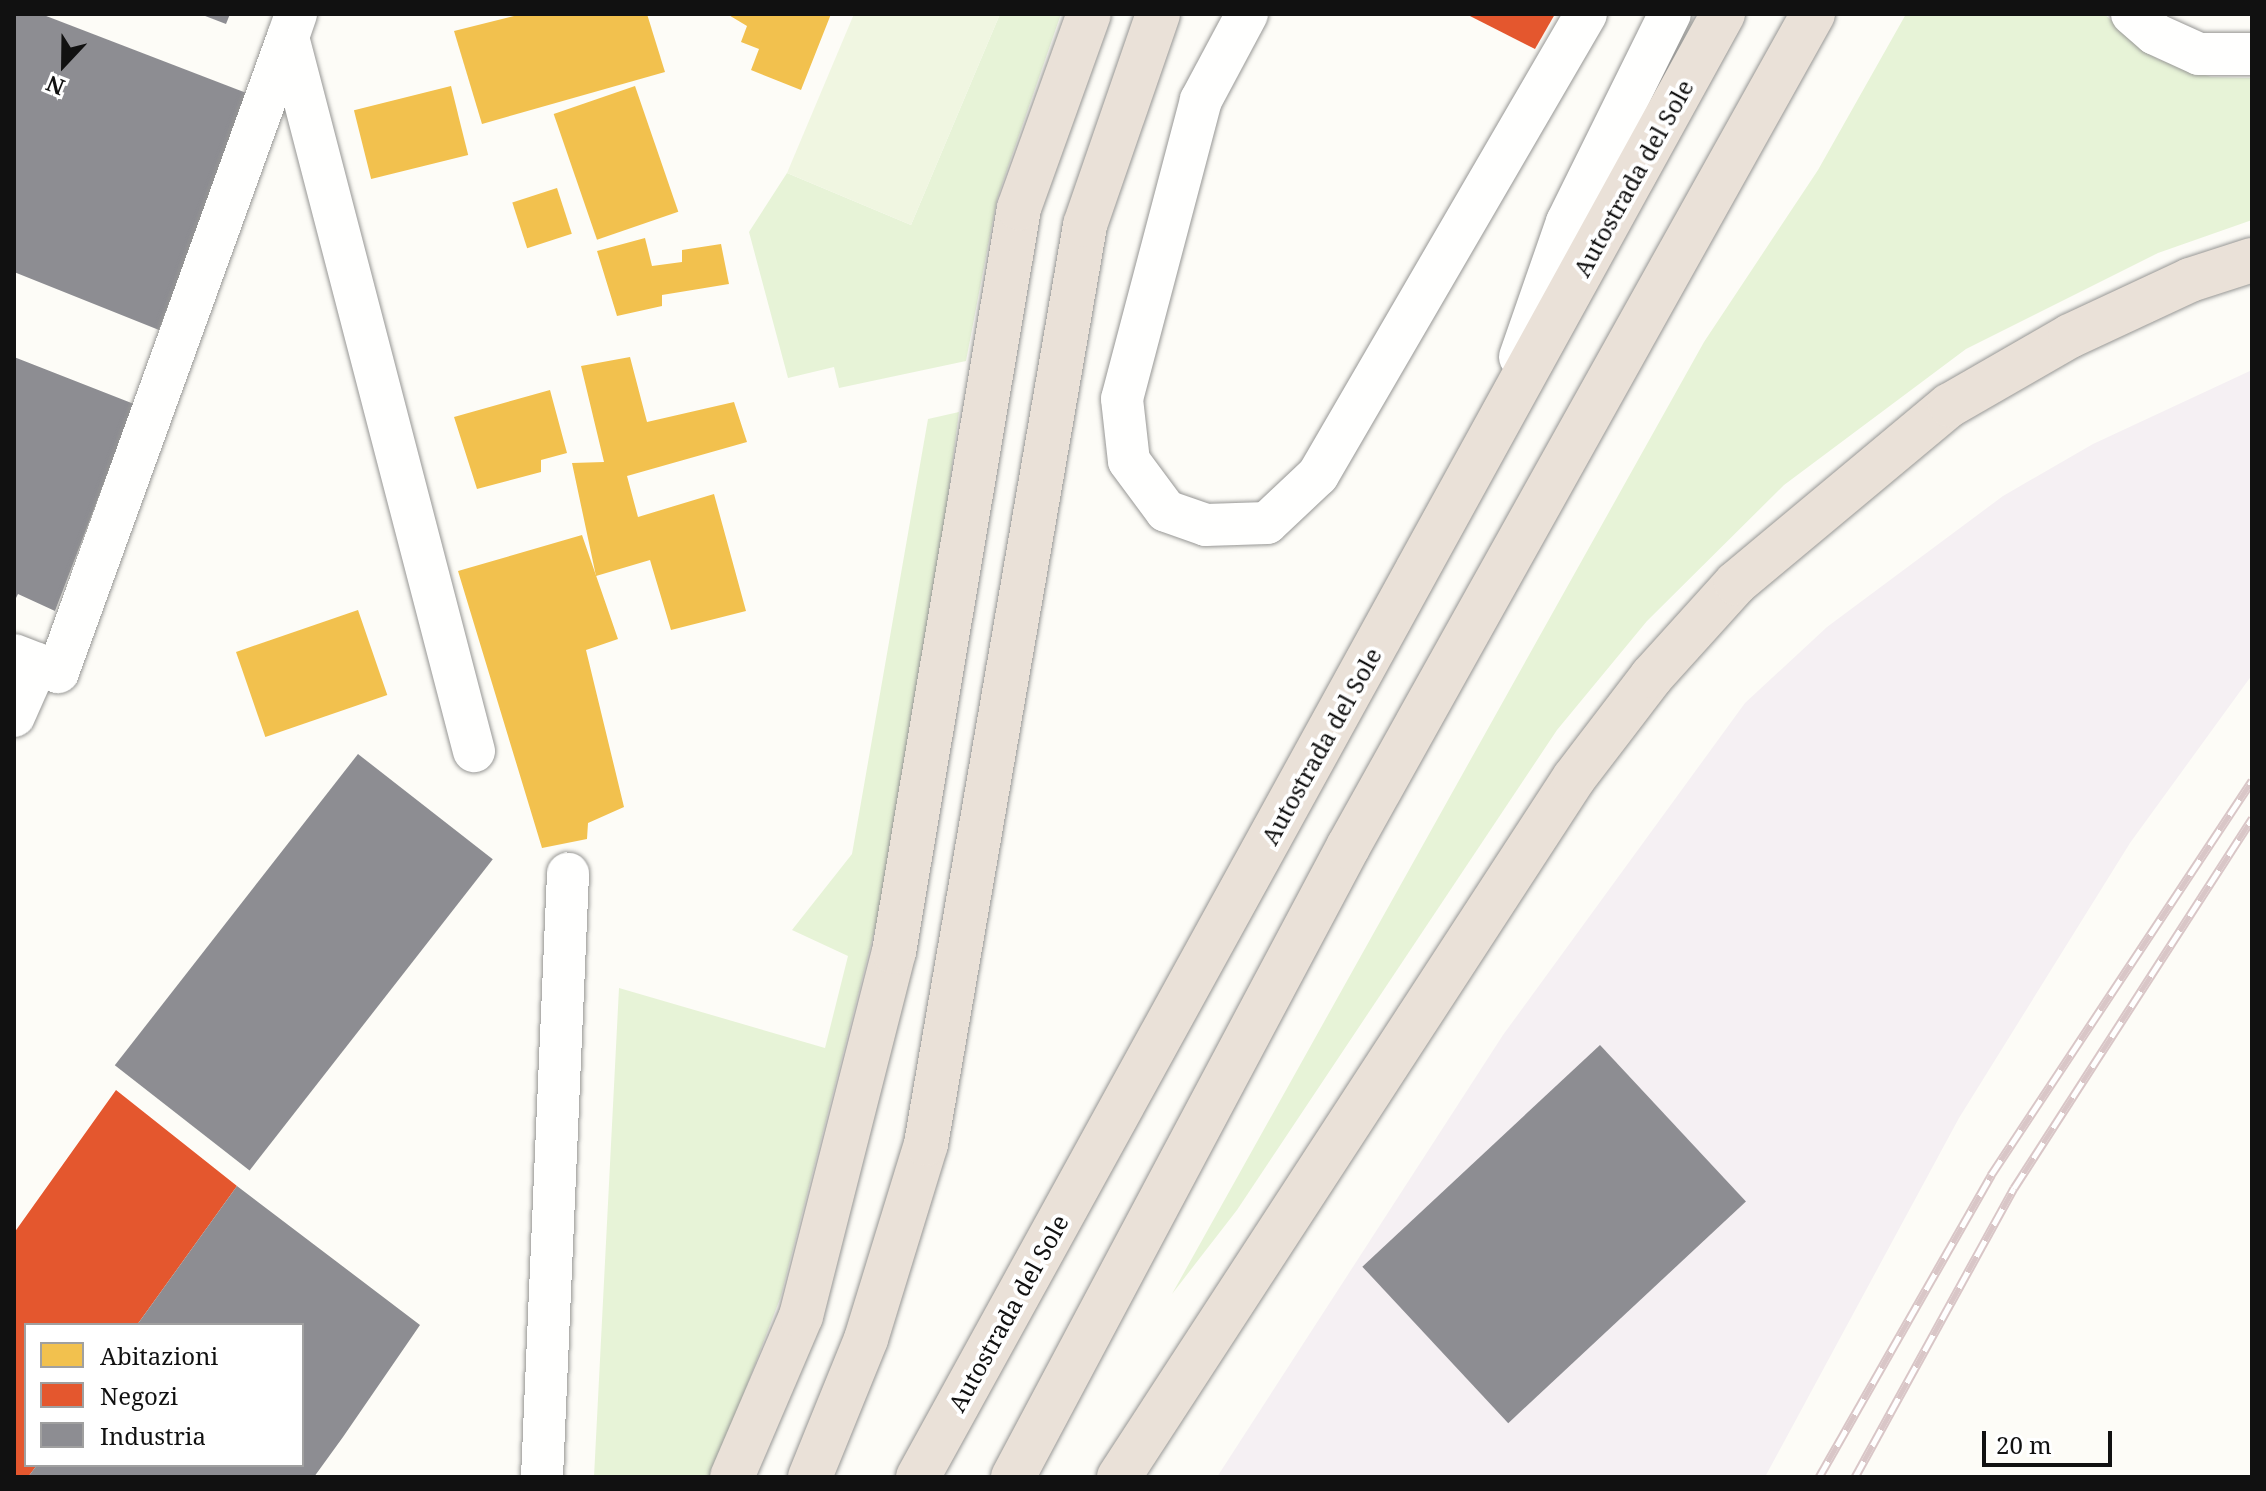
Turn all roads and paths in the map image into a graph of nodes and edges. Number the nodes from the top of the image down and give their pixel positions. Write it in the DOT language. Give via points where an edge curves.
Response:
graph roads {
  1 [pos="1089,14"];
  2 [pos="1158,14"];
  3 [pos="1247,14"];
  4 [pos="1586,14"];
  5 [pos="1670,14"];
  6 [pos="1723,14"];
  7 [pos="1813,14"];
  8 [pos="2132,14"];
  9 [pos="292,26"];
  10 [pos="2252,54"];
  11 [pos="2252,260"];
  12 [pos="1492,435"];
  13 [pos="25,660"];
  14 [pos="14,716"];
  15 [pos="474,751"];
  16 [pos="568,874"];
  17 [pos="542,1477"];
  18 [pos="732,1477"];
  19 [pos="810,1477"];
  20 [pos="918,1477"];
  21 [pos="1013,1477"];
  22 [pos="1119,1477"];
  1 -- 18 [label="highway" via="1019,208 894,952 801,1316"];
  2 -- 19 [label="highway" via="1085,225 926,1144 866,1339"];
  3 -- 4 [label="street" via="1201,100 1122,399 1129,461 1166,511 1206,525 1267,523 1318,475"];
  5 -- 12 [label="street" via="1567,222"];
  6 -- 12 [label="highway, Autostrada del Sole"];
  7 -- 21 [label="highway" via="1348,847"];
  8 -- 10 [label="street" via="2155,34 2199,54"];
  9 -- 13 [label="street" via="58,672"];
  9 -- 15 [label="street"];
  11 -- 22 [label="highway" via="2070,336 1950,405 1736,583 1652,676 1574,778"];
  12 -- 20 [label="highway, Autostrada del Sole"];
  13 -- 14 [label="street"];
  16 -- 17 [label="street"];
}
